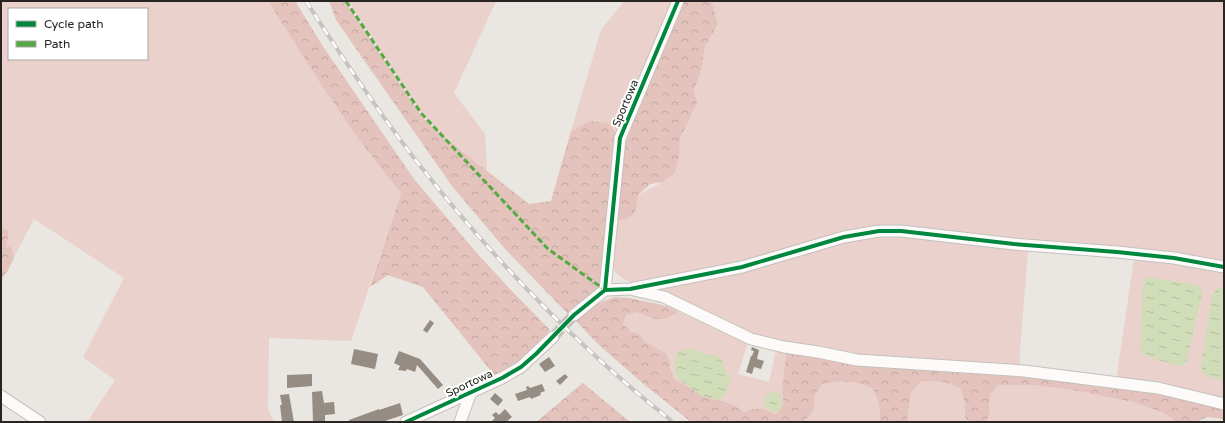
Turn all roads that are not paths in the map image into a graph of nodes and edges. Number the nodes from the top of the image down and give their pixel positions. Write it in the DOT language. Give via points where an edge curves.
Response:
graph roads {
  1 [pos="678,1"];
  2 [pos="1224,267"];
  3 [pos="630,289"];
  4 [pos="605,290"];
  5 [pos="574,316"];
  6 [pos="553,337"];
  7 [pos="471,392"];
  8 [pos="1,396"];
  9 [pos="1224,404"];
  10 [pos="40,422"];
  11 [pos="406,422"];
  12 [pos="460,422"];
  1 -- 4 [label="street, Sportowa" via="620,138"];
  2 -- 3 [label="street" via="1117,252 879,231 844,237 742,267"];
  3 -- 4 [label="street"];
  3 -- 9 [label="street" via="664,297 751,339 784,347 857,360 1024,371 1158,388"];
  4 -- 5 [label="street"];
  6 -- 7 [label="street, Sportowa" via="521,367"];
  7 -- 11 [label="street, Sportowa"];
  7 -- 12 [label="street"];
  8 -- 10 [label="street"];
}
